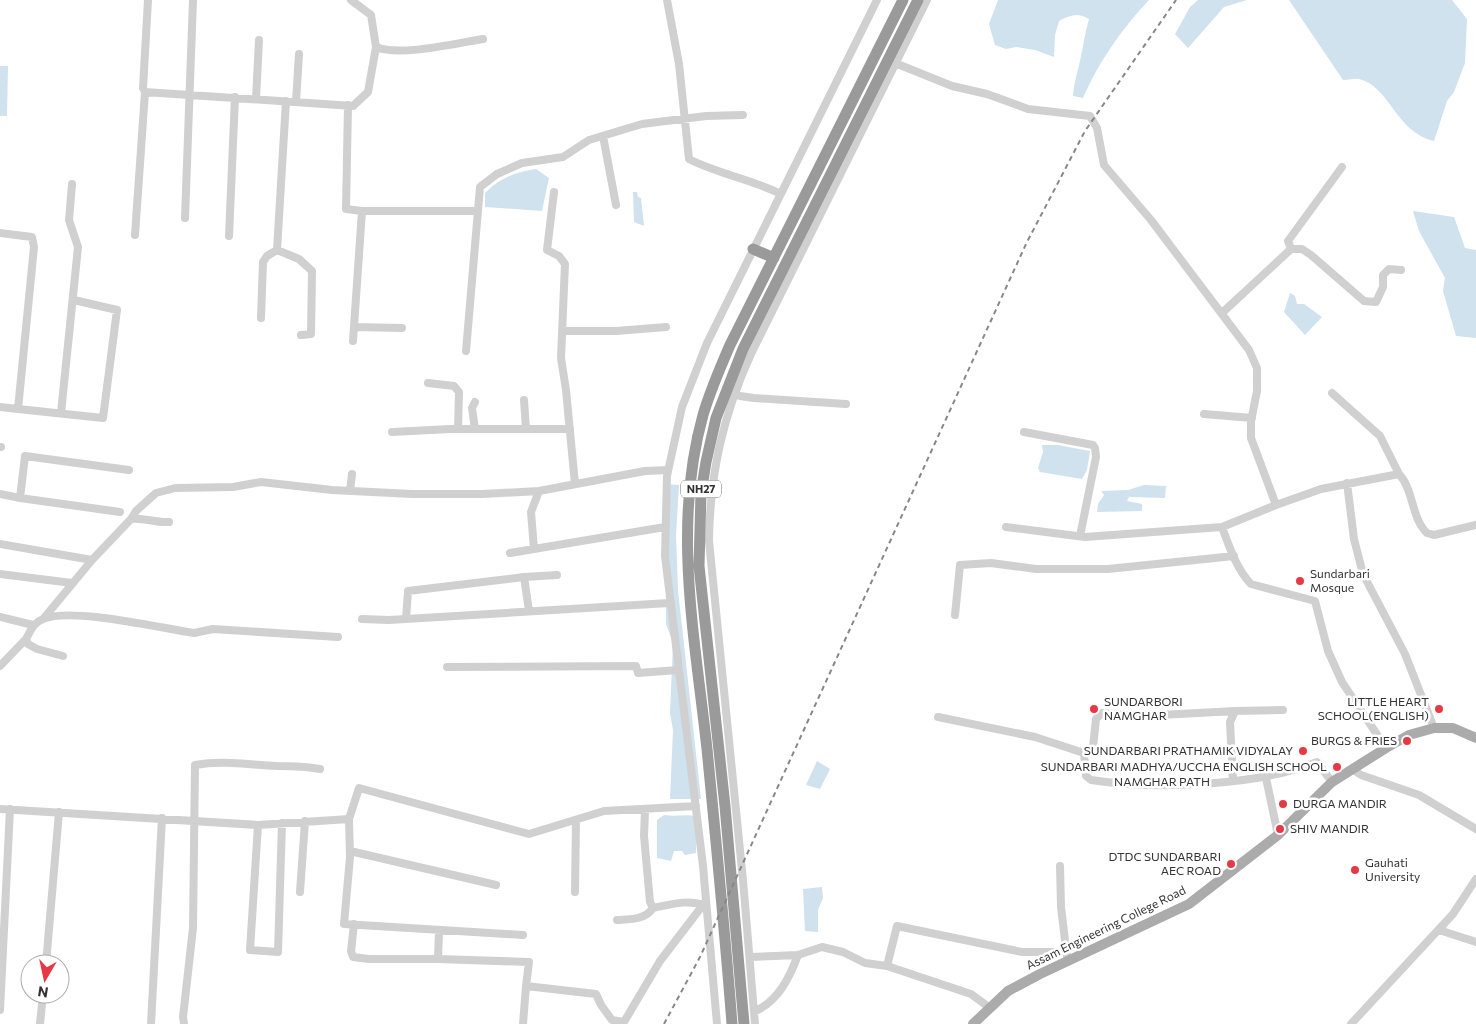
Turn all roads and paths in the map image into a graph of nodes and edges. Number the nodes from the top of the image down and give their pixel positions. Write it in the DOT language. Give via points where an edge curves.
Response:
graph roads {
  1 [pos="148,0"];
  2 [pos="193,0"];
  3 [pos="351,0"];
  4 [pos="667,0"];
  5 [pos="877,0"];
  6 [pos="903,0"];
  7 [pos="918,0"];
  8 [pos="926,0"];
  9 [pos="483,39"];
  10 [pos="259,40"];
  11 [pos="376,47"];
  12 [pos="299,54"];
  13 [pos="895,63"];
  14 [pos="145,92"];
  15 [pos="190,95"];
  16 [pos="235,97"];
  17 [pos="256,99"];
  18 [pos="286,101"];
  19 [pos="296,102"];
  20 [pos="348,105"];
  21 [pos="743,116"];
  22 [pos="684,119"];
  23 [pos="603,136"];
  24 [pos="1342,167"];
  25 [pos="72,184"];
  26 [pos="554,192"];
  27 [pos="780,194"];
  28 [pos="616,205"];
  29 [pos="362,211"];
  30 [pos="477,211"];
  31 [pos="185,218"];
  32 [pos="0,233"];
  33 [pos="135,235"];
  34 [pos="229,236"];
  35 [pos="753,248"];
  36 [pos="1291,249"];
  37 [pos="276,250"];
  38 [pos="774,258"];
  39 [pos="1401,270"];
  40 [pos="74,300"];
  41 [pos="1222,314"];
  42 [pos="261,318"];
  43 [pos="354,327"];
  44 [pos="666,327"];
  45 [pos="402,328"];
  46 [pos="563,330"];
  47 [pos="301,335"];
  48 [pos="352,341"];
  49 [pos="466,351"];
  50 [pos="428,383"];
  51 [pos="1332,392"];
  52 [pos="734,393"];
  53 [pos="524,400"];
  54 [pos="475,402"];
  55 [pos="846,404"];
  56 [pos="0,407"];
  57 [pos="18,409"];
  58 [pos="61,414"];
  59 [pos="1204,414"];
  60 [pos="1252,418"];
  61 [pos="458,429"];
  62 [pos="475,429"];
  63 [pos="526,429"];
  64 [pos="570,429"];
  65 [pos="392,432"];
  66 [pos="1024,432"];
  67 [pos="129,470"];
  68 [pos="668,470"];
  69 [pos="352,474"];
  70 [pos="1399,474"];
  71 [pos="1347,483"];
  72 [pos="575,484"];
  73 [pos="350,491"];
  74 [pos="539,491"];
  75 [pos="0,494"];
  76 [pos="20,498"];
  77 [pos="1276,505"];
  78 [pos="120,512"];
  79 [pos="131,519"];
  80 [pos="169,522"];
  81 [pos="1476,525"];
  82 [pos="665,527"];
  83 [pos="1006,527"];
  84 [pos="1222,528"];
  85 [pos="1080,536"];
  86 [pos="0,544"];
  87 [pos="534,549"];
  88 [pos="510,553"];
  89 [pos="1234,556"];
  90 [pos="92,560"];
  91 [pos="0,574"];
  92 [pos="557,575"];
  93 [pos="524,577"];
  94 [pos="72,583"];
  95 [pos="669,604"];
  96 [pos="529,611"];
  97 [pos="955,615"];
  98 [pos="0,617"];
  99 [pos="44,618"];
  100 [pos="362,619"];
  101 [pos="406,619"];
  102 [pos="33,624"];
  103 [pos="338,637"];
  104 [pos="26,639"];
  105 [pos="63,656"];
  106 [pos="0,666"];
  107 [pos="447,667"];
  108 [pos="678,670"];
  109 [pos="1283,710"];
  110 [pos="1235,711"];
  111 [pos="938,717"];
  112 [pos="1434,728"];
  113 [pos="1476,738"];
  114 [pos="1386,748"];
  115 [pos="1084,753"];
  116 [pos="320,769"];
  117 [pos="1352,769"];
  118 [pos="1266,778"];
  119 [pos="1233,781"];
  120 [pos="1332,782"];
  121 [pos="696,806"];
  122 [pos="0,809"];
  123 [pos="10,809"];
  124 [pos="645,810"];
  125 [pos="59,812"];
  126 [pos="162,818"];
  127 [pos="349,819"];
  128 [pos="193,820"];
  129 [pos="576,820"];
  130 [pos="305,821"];
  131 [pos="282,827"];
  132 [pos="257,829"];
  133 [pos="1476,829"];
  134 [pos="1278,835"];
  135 [pos="350,851"];
  136 [pos="1060,866"];
  137 [pos="1476,879"];
  138 [pos="496,885"];
  139 [pos="300,892"];
  140 [pos="575,892"];
  141 [pos="705,903"];
  142 [pos="653,908"];
  143 [pos="617,920"];
  144 [pos="354,924"];
  145 [pos="1439,930"];
  146 [pos="439,931"];
  147 [pos="523,935"];
  148 [pos="1476,942"];
  149 [pos="47,954"];
  150 [pos="798,955"];
  151 [pos="750,957"];
  152 [pos="1067,957"];
  153 [pos="438,959"];
  154 [pos="887,966"];
  155 [pos="526,986"];
  156 [pos="42,1004"];
  157 [pos="990,1008"];
  158 [pos="0,1010"];
  159 [pos="754,1012"];
  160 [pos="623,1023"];
  161 [pos="40,1024"];
  162 [pos="151,1024"];
  163 [pos="184,1024"];
  164 [pos="523,1024"];
  165 [pos="717,1024"];
  166 [pos="732,1024"];
  167 [pos="744,1024"];
  168 [pos="755,1024"];
  169 [pos="973,1024"];
  170 [pos="1351,1024"];
  1 -- 14 [label="street"];
  2 -- 15 [label="street"];
  3 -- 11 [label="street" via="371,15"];
  4 -- 22 [label="street" via="679,64"];
  5 -- 27 [label="street"];
  6 -- 38 [label="highway, NH27"];
  7 -- 167 [label="highway, NH27" via="743,349 716,418 706,462 699,527 699,566"];
  8 -- 13 [label="street"];
  9 -- 11 [label="street" via="429,48 385,51"];
  10 -- 17 [label="street"];
  11 -- 20 [label="street" via="368,92 353,106"];
  12 -- 19 [label="street"];
  13 -- 41 [label="street" via="952,86 1028,109 1090,116 1097,128 1104,165 1151,220"];
  13 -- 52 [label="street"];
  14 -- 15 [label="street"];
  14 -- 33 [label="street"];
  15 -- 16 [label="street"];
  15 -- 31 [label="street"];
  16 -- 17 [label="street"];
  16 -- 34 [label="street"];
  17 -- 18 [label="street"];
  18 -- 19 [label="street"];
  18 -- 37 [label="street"];
  19 -- 20 [label="street"];
  20 -- 29 [label="street" via="346,209"];
  21 -- 22 [label="street"];
  22 -- 23 [label="street" via="642,124"];
  22 -- 27 [label="street" via="689,158 759,183"];
  23 -- 28 [label="street"];
  23 -- 30 [label="street" via="573,148 563,157 522,163 497,174 480,187"];
  24 -- 36 [label="street" via="1288,241"];
  25 -- 40 [label="street" via="69,220 78,247"];
  26 -- 46 [label="street" via="547,250 559,256 565,264"];
  27 -- 35 [label="street"];
  29 -- 30 [label="street"];
  29 -- 43 [label="street"];
  30 -- 49 [label="street"];
  32 -- 57 [label="street" via="32,237 34,247"];
  35 -- 38 [label="highway"];
  35 -- 68 [label="street" via="692,376"];
  36 -- 39 [label="street" via="1302,249 1311,255 1364,301 1376,302 1383,287 1383,275 1389,269"];
  36 -- 41 [label="street"];
  37 -- 42 [label="street" via="263,262"];
  37 -- 47 [label="street" via="299,258 312,270 311,334"];
  38 -- 166 [label="highway, NH27" via="730,344 708,399 696,449 687,516 689,602 713,807"];
  40 -- 58 [label="street"];
  40 -- 58 [label="street" via="117,310 112,358 103,418"];
  41 -- 60 [label="street" via="1249,350 1257,368"];
  43 -- 45 [label="street"];
  43 -- 48 [label="street"];
  44 -- 46 [label="street" via="616,331"];
  46 -- 64 [label="street" via="561,358"];
  50 -- 61 [label="street" via="454,386 459,392"];
  51 -- 70 [label="street" via="1380,436"];
  52 -- 55 [label="street" via="754,398"];
  52 -- 151 [label="street" via="716,462 710,500 710,541"];
  53 -- 63 [label="street"];
  54 -- 62 [label="street" via="472,408"];
  56 -- 57 [label="street"];
  57 -- 58 [label="street"];
  59 -- 60 [label="street"];
  60 -- 77 [label="street" via="1251,438"];
  61 -- 62 [label="street"];
  61 -- 65 [label="street"];
  62 -- 63 [label="street"];
  63 -- 64 [label="street"];
  64 -- 72 [label="street"];
  66 -- 85 [label="street" via="1095,448"];
  67 -- 76 [label="street" via="25,456"];
  68 -- 72 [label="street"];
  68 -- 82 [label="street"];
  69 -- 73 [label="street"];
  70 -- 71 [label="street"];
  70 -- 81 [label="street" via="1406,481 1414,509 1427,533 1434,535"];
  71 -- 77 [label="street"];
  71 -- 112 [label="street" via="1354,539 1363,574 1405,654"];
  72 -- 74 [label="street"];
  73 -- 74 [label="street" via="482,494"];
  73 -- 79 [label="street" via="261,482 233,487 175,488 156,493"];
  74 -- 87 [label="street" via="531,512"];
  75 -- 76 [label="street"];
  76 -- 78 [label="street"];
  77 -- 84 [label="street"];
  79 -- 80 [label="street"];
  79 -- 90 [label="street"];
  82 -- 87 [label="street"];
  82 -- 95 [label="street" via="664,556"];
  83 -- 85 [label="street"];
  84 -- 85 [label="street"];
  84 -- 89 [label="street"];
  86 -- 90 [label="street"];
  87 -- 88 [label="street"];
  89 -- 97 [label="street" via="1108,568 1036,570 991,563 960,565"];
  89 -- 114 [label="street" via="1244,578 1251,584 1315,601 1328,651 1342,682"];
  90 -- 94 [label="street"];
  91 -- 94 [label="street"];
  92 -- 93 [label="street"];
  93 -- 96 [label="street"];
  93 -- 101 [label="street" via="408,591"];
  94 -- 99 [label="street"];
  95 -- 96 [label="street"];
  95 -- 108 [label="street"];
  96 -- 101 [label="street"];
  98 -- 102 [label="street"];
  99 -- 102 [label="street"];
  99 -- 103 [label="street" via="67,615 98,618 194,633 213,629"];
  100 -- 101 [label="street"];
  102 -- 104 [label="street"];
  104 -- 105 [label="street" via="37,649"];
  104 -- 106 [label="street"];
  107 -- 108 [label="street" via="636,666 638,673"];
  108 -- 121 [label="street"];
  109 -- 110 [label="street"];
  110 -- 115 [label="street" via="1142,716 1102,713 1096,718 1093,747"];
  110 -- 119 [label="street" via="1230,722"];
  111 -- 115 [label="street" via="1035,737"];
  112 -- 113 [label="main road, Assam Engineering College Road" via="1453,728"];
  112 -- 114 [label="main road, Assam Engineering College Road" via="1409,735"];
  114 -- 117 [label="main road, Assam Engineering College Road"];
  115 -- 119 [label="street, NAMGHAR PATH" via="1086,776 1091,780 1135,785"];
  116 -- 128 [label="street" via="299,764 216,762 195,765"];
  117 -- 120 [label="main road, Assam Engineering College Road"];
  117 -- 133 [label="street" via="1420,795"];
  118 -- 119 [label="street, NAMGHAR PATH"];
  118 -- 120 [label="street, NAMGHAR PATH" via="1318,762"];
  118 -- 134 [label="street"];
  120 -- 134 [label="main road, Assam Engineering College Road"];
  121 -- 124 [label="street"];
  121 -- 141 [label="street"];
  122 -- 123 [label="street"];
  123 -- 125 [label="street"];
  123 -- 158 [label="street"];
  124 -- 129 [label="street" via="604,811"];
  124 -- 142 [label="street" via="644,836"];
  125 -- 126 [label="street"];
  125 -- 149 [label="street"];
  126 -- 128 [label="street"];
  126 -- 162 [label="street"];
  127 -- 129 [label="street" via="359,788 529,834"];
  127 -- 130 [label="street"];
  127 -- 135 [label="street"];
  128 -- 132 [label="street"];
  128 -- 163 [label="street" via="192,928"];
  129 -- 140 [label="street"];
  130 -- 131 [label="street"];
  130 -- 139 [label="street"];
  131 -- 132 [label="street"];
  131 -- 132 [label="street" via="278,952 250,950"];
  134 -- 152 [label="main road, Assam Engineering College Road" via="1189,904"];
  135 -- 138 [label="street"];
  135 -- 144 [label="street" via="344,924"];
  136 -- 152 [label="street" via="1060,907"];
  137 -- 145 [label="street"];
  141 -- 142 [label="street"];
  141 -- 160 [label="street" via="660,961"];
  141 -- 165 [label="street"];
  142 -- 143 [label="street" via="640,918"];
  144 -- 146 [label="street"];
  144 -- 153 [label="street" via="352,957"];
  145 -- 148 [label="street"];
  145 -- 170 [label="street"];
  146 -- 147 [label="street"];
  146 -- 153 [label="street"];
  150 -- 151 [label="street"];
  150 -- 154 [label="street" via="822,947 843,952 865,963"];
  150 -- 159 [label="street" via="773,1001"];
  151 -- 159 [label="street"];
  152 -- 154 [label="street" via="1022,952 897,926"];
  152 -- 157 [label="main road, Assam Engineering College Road" via="1008,991"];
  153 -- 155 [label="street" via="529,962"];
  154 -- 157 [label="street" via="971,994"];
  155 -- 160 [label="street" via="596,994 612,1020"];
  155 -- 164 [label="street"];
  156 -- 161 [label="street"];
  157 -- 169 [label="main road, Assam Engineering College Road"];
  159 -- 168 [label="street"];
}
